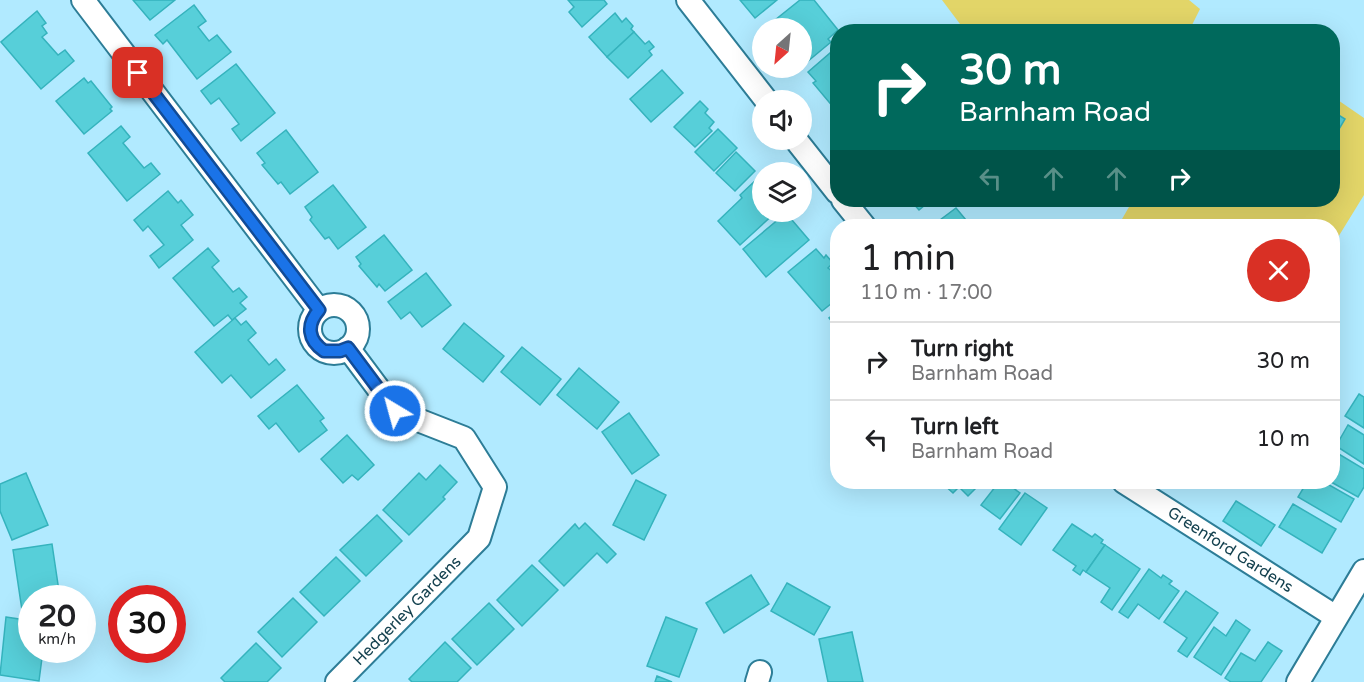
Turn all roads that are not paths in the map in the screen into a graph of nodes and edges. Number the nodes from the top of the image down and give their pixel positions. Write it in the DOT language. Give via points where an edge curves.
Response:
graph roads {
  1 [pos="82,0"];
  2 [pos="688,0"];
  3 [pos="758,90"];
  4 [pos="804,150"];
  5 [pos="830,183"];
  6 [pos="849,207"];
  7 [pos="858,219"];
  8 [pos="319,310"];
  9 [pos="348,348"];
  10 [pos="1135,489"];
  11 [pos="1364,571"];
  12 [pos="1336,617"];
  13 [pos="337,682"];
  14 [pos="1298,682"];
  1 -- 8 [label="street"];
  2 -- 3 [label="street"];
  4 -- 5 [label="street"];
  6 -- 7 [label="street"];
  8 -- 9 [label="street" via="310,324 312,340 324,351"];
  8 -- 9 [label="street" via="333,305 353,314 356,336"];
  9 -- 13 [label="street, Hedgerley Gardens" via="395,411 464,438 495,487 479,538"];
  10 -- 12 [label="street, Greenford Gardens"];
  11 -- 12 [label="street"];
  12 -- 14 [label="street"];
}
